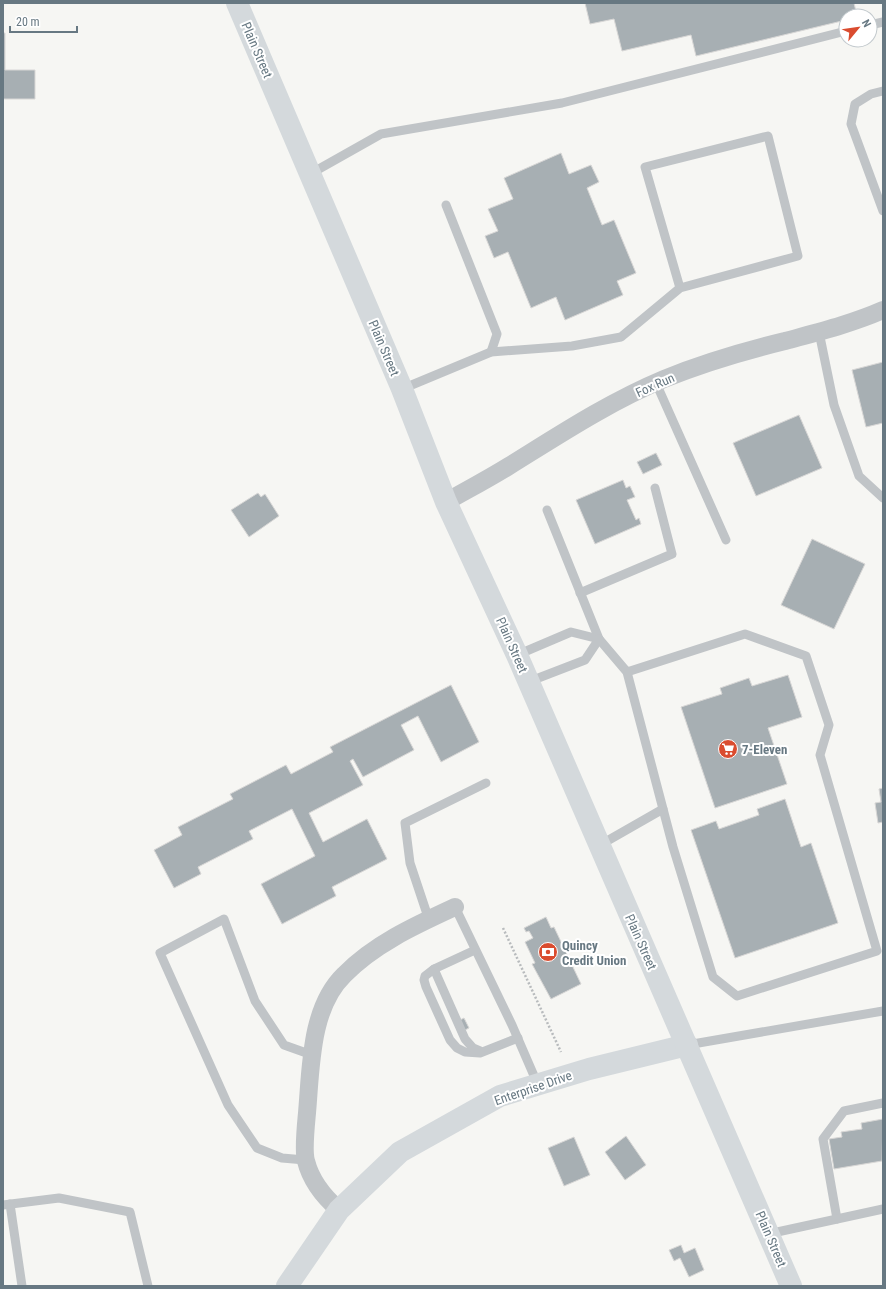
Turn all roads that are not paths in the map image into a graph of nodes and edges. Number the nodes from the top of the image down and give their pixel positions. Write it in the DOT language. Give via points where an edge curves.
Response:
graph roads {
  1 [pos="237,3"];
  2 [pos="838,33"];
  3 [pos="883,91"];
  4 [pos="310,174"];
  5 [pos="446,205"];
  6 [pos="883,211"];
  7 [pos="680,288"];
  8 [pos="883,310"];
  9 [pos="819,332"];
  10 [pos="491,352"];
  11 [pos="656,383"];
  12 [pos="402,389"];
  13 [pos="655,488"];
  14 [pos="883,498"];
  15 [pos="446,502"];
  16 [pos="547,510"];
  17 [pos="726,540"];
  18 [pos="580,593"];
  19 [pos="599,639"];
  20 [pos="517,656"];
  21 [pos="627,672"];
  22 [pos="528,682"];
  23 [pos="486,783"];
  24 [pos="663,809"];
  25 [pos="599,846"];
  26 [pos="455,908"];
  27 [pos="429,920"];
  28 [pos="475,950"];
  29 [pos="434,969"];
  30 [pos="883,1010"];
  31 [pos="518,1038"];
  32 [pos="687,1045"];
  33 [pos="487,1051"];
  34 [pos="312,1055"];
  35 [pos="538,1085"];
  36 [pos="883,1103"];
  37 [pos="305,1160"];
  38 [pos="6,1205"];
  39 [pos="883,1209"];
  40 [pos="340,1210"];
  41 [pos="837,1219"];
  42 [pos="768,1234"];
  43 [pos="22,1286"];
  44 [pos="148,1286"];
  45 [pos="287,1286"];
  46 [pos="791,1286"];
  1 -- 4 [label="main road, Plain Street"];
  2 -- 4 [label="lane" via="562,103 381,134"];
  3 -- 6 [label="lane" via="871,94 855,104 851,124"];
  4 -- 12 [label="main road, Plain Street"];
  5 -- 10 [label="lane" via="497,334"];
  7 -- 7 [label="lane" via="798,256 768,136 646,167"];
  7 -- 10 [label="lane" via="621,337 572,346"];
  8 -- 9 [label="street, Fox Run"];
  9 -- 11 [label="street, Fox Run" via="724,358"];
  9 -- 14 [label="lane" via="834,405 859,476"];
  10 -- 12 [label="lane"];
  11 -- 15 [label="street, Fox Run" via="581,422"];
  11 -- 17 [label="lane"];
  12 -- 15 [label="main road, Plain Street"];
  13 -- 18 [label="lane" via="672,554"];
  15 -- 20 [label="main road, Plain Street"];
  16 -- 18 [label="lane"];
  18 -- 19 [label="lane"];
  19 -- 20 [label="lane" via="571,632"];
  19 -- 21 [label="lane"];
  19 -- 22 [label="lane" via="584,660"];
  20 -- 22 [label="main road, Plain Street"];
  21 -- 24 [label="lane"];
  21 -- 24 [label="lane" via="745,634 806,656 829,725 820,755 877,951 737,996 713,977"];
  22 -- 25 [label="main road, Plain Street"];
  23 -- 27 [label="lane" via="405,823 410,863"];
  24 -- 25 [label="lane"];
  25 -- 32 [label="main road, Plain Street"];
  26 -- 27 [label="street"];
  26 -- 28 [label="lane"];
  27 -- 34 [label="street" via="377,948 343,975 330,991 322,1009"];
  28 -- 29 [label="lane"];
  28 -- 31 [label="lane"];
  29 -- 33 [label="lane" via="465,1039 478,1051"];
  29 -- 33 [label="lane" via="424,980 450,1040 465,1052"];
  30 -- 32 [label="lane"];
  31 -- 33 [label="lane"];
  31 -- 35 [label="lane"];
  32 -- 35 [label="main road, Enterprise Drive" via="589,1069"];
  32 -- 42 [label="main road, Plain Street"];
  34 -- 37 [label="street"];
  34 -- 37 [label="lane" via="284,1045 255,1001 224,919 160,953 228,1105 257,1148 282,1158"];
  35 -- 40 [label="main road, Enterprise Drive" via="500,1096 400,1152"];
  36 -- 41 [label="lane" via="844,1112 823,1139"];
  37 -- 40 [label="street" via="311,1177 328,1200"];
  38 -- 43 [label="lane"];
  38 -- 44 [label="lane" via="59,1198 130,1212"];
  39 -- 41 [label="lane"];
  40 -- 45 [label="main road, Enterprise Drive"];
  41 -- 42 [label="lane"];
  42 -- 46 [label="main road, Plain Street"];
}
